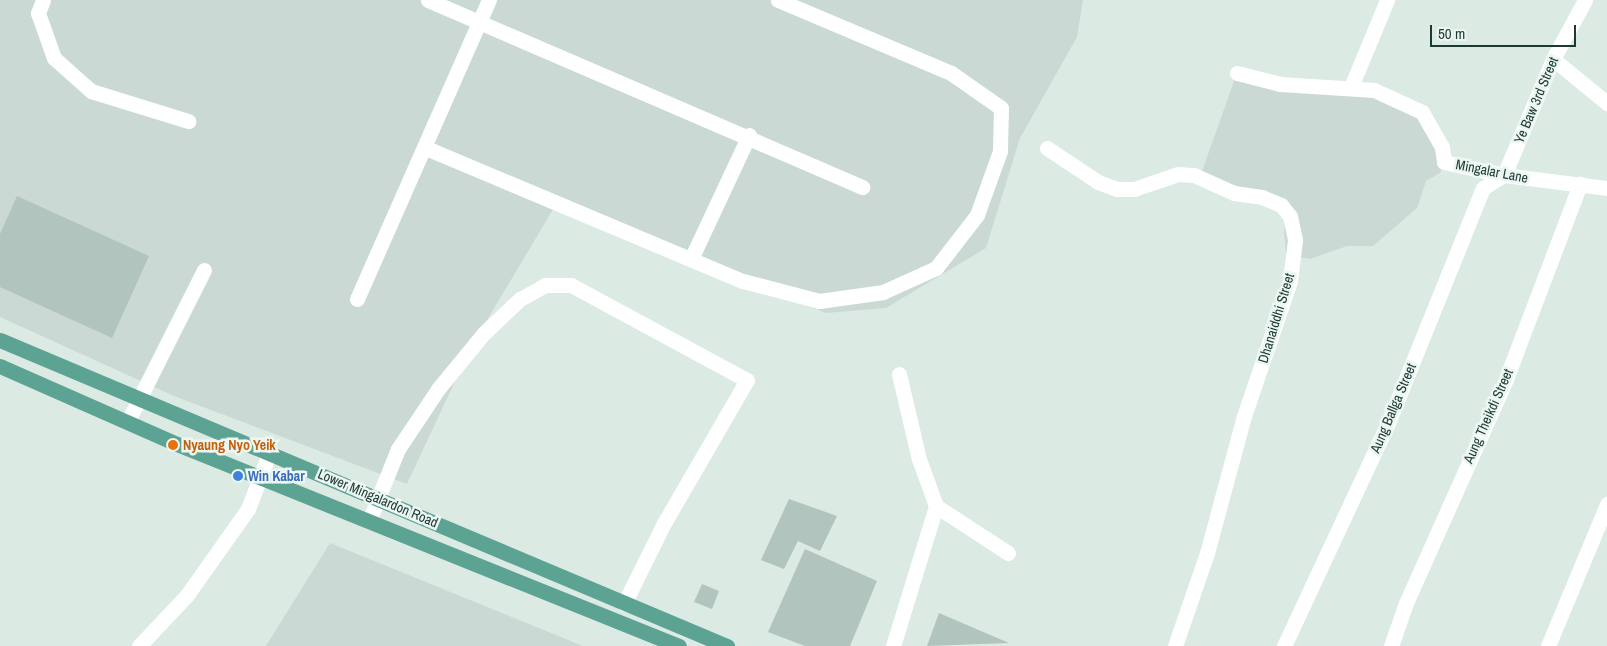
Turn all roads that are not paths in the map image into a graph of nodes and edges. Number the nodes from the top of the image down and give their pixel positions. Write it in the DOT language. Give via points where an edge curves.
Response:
graph roads {
  1 [pos="43,0"];
  2 [pos="428,0"];
  3 [pos="489,0"];
  4 [pos="778,0"];
  5 [pos="1387,0"];
  6 [pos="1585,0"];
  7 [pos="480,19"];
  8 [pos="1553,59"];
  9 [pos="1236,73"];
  10 [pos="1351,88"];
  11 [pos="1607,103"];
  12 [pos="188,121"];
  13 [pos="748,135"];
  14 [pos="426,148"];
  15 [pos="1047,148"];
  16 [pos="1504,175"];
  17 [pos="1580,184"];
  18 [pos="862,187"];
  19 [pos="1607,188"];
  20 [pos="690,259"];
  21 [pos="204,270"];
  22 [pos="356,299"];
  23 [pos="0,340"];
  24 [pos="0,366"];
  25 [pos="898,374"];
  26 [pos="139,399"];
  27 [pos="128,421"];
  28 [pos="270,451"];
  29 [pos="260,478"];
  30 [pos="379,498"];
  31 [pos="1607,504"];
  32 [pos="936,506"];
  33 [pos="369,521"];
  34 [pos="1008,554"];
  35 [pos="624,604"];
  36 [pos="138,646"];
  37 [pos="679,646"];
  38 [pos="727,646"];
  39 [pos="893,646"];
  40 [pos="1175,646"];
  41 [pos="1284,646"];
  42 [pos="1391,646"];
  43 [pos="1548,646"];
  1 -- 12 [label="street" via="38,13 54,58 91,91"];
  2 -- 7 [label="street"];
  3 -- 7 [label="street"];
  4 -- 20 [label="street" via="951,73 1001,108 1000,150 977,215 936,268 883,292 818,300 743,281"];
  5 -- 10 [label="street"];
  6 -- 8 [label="street, Ye Baw 3rd Street"];
  7 -- 13 [label="street"];
  7 -- 14 [label="street"];
  8 -- 11 [label="street"];
  8 -- 16 [label="street, Ye Baw 3rd Street"];
  9 -- 10 [label="street, Mingalar Lane" via="1280,84"];
  10 -- 16 [label="street, Mingalar Lane" via="1374,90 1422,112 1442,147 1444,162"];
  13 -- 18 [label="street"];
  13 -- 20 [label="street"];
  14 -- 20 [label="street"];
  14 -- 22 [label="street"];
  15 -- 40 [label="street, Dhanaiddhi Street" via="1098,182 1118,189 1134,189 1178,174 1194,176 1234,193 1262,197 1281,205 1290,216 1295,240 1290,281 1244,416 1207,553"];
  16 -- 17 [label="street, Mingalar Lane"];
  16 -- 41 [label="street, Aung Ballga Street" via="1483,188 1388,423"];
  17 -- 19 [label="street, Mingalar Lane"];
  17 -- 42 [label="street, Aung Theikdi Street" via="1506,379 1406,603"];
  21 -- 26 [label="street"];
  23 -- 26 [label="main road, Lower Mingalardon Road"];
  24 -- 27 [label="main road, Lower Mingalardon Road"];
  25 -- 32 [label="street" via="919,459"];
  26 -- 27 [label="street"];
  26 -- 28 [label="main road, Lower Mingalardon Road"];
  27 -- 29 [label="main road, Lower Mingalardon Road"];
  28 -- 29 [label="street"];
  28 -- 30 [label="main road, Lower Mingalardon Road"];
  29 -- 33 [label="main road, Lower Mingalardon Road"];
  29 -- 36 [label="street" via="248,509 187,596"];
  30 -- 33 [label="street"];
  30 -- 35 [label="main road, Lower Mingalardon Road"];
  30 -- 35 [label="street" via="398,448 438,389 484,333 520,299 545,284 571,285 747,380 664,524"];
  31 -- 43 [label="street"];
  32 -- 34 [label="street"];
  32 -- 39 [label="street"];
  33 -- 37 [label="main road, Lower Mingalardon Road"];
  35 -- 38 [label="main road, Lower Mingalardon Road"];
}
